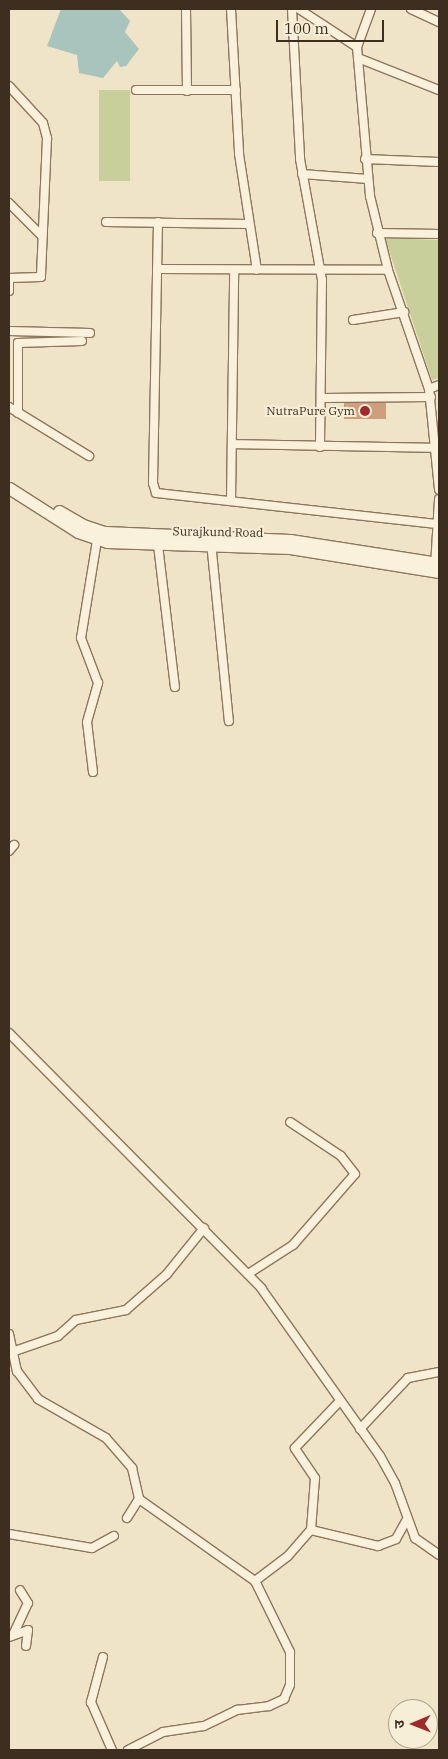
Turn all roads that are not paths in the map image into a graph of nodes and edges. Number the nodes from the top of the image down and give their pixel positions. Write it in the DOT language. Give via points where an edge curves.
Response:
graph roads {
  1 [pos="186,9"];
  2 [pos="231,9"];
  3 [pos="292,9"];
  4 [pos="299,9"];
  5 [pos="372,9"];
  6 [pos="412,9"];
  7 [pos="439,22"];
  8 [pos="357,46"];
  9 [pos="358,58"];
  10 [pos="9,86"];
  11 [pos="136,90"];
  12 [pos="236,90"];
  13 [pos="439,90"];
  14 [pos="187,91"];
  15 [pos="365,159"];
  16 [pos="439,162"];
  17 [pos="302,174"];
  18 [pos="368,179"];
  19 [pos="9,203"];
  20 [pos="106,222"];
  21 [pos="158,222"];
  22 [pos="249,224"];
  23 [pos="377,232"];
  24 [pos="439,234"];
  25 [pos="42,236"];
  26 [pos="157,269"];
  27 [pos="257,270"];
  28 [pos="388,270"];
  29 [pos="234,271"];
  30 [pos="322,271"];
  31 [pos="9,278"];
  32 [pos="9,291"];
  33 [pos="404,312"];
  34 [pos="352,320"];
  35 [pos="9,331"];
  36 [pos="90,333"];
  37 [pos="82,341"];
  38 [pos="9,348"];
  39 [pos="18,349"];
  40 [pos="439,385"];
  41 [pos="430,393"];
  42 [pos="323,398"];
  43 [pos="9,407"];
  44 [pos="18,413"];
  45 [pos="233,444"];
  46 [pos="320,447"];
  47 [pos="438,448"];
  48 [pos="89,456"];
  49 [pos="9,479"];
  50 [pos="9,488"];
  51 [pos="439,490"];
  52 [pos="439,499"];
  53 [pos="231,500"];
  54 [pos="439,524"];
  55 [pos="97,540"];
  56 [pos="211,542"];
  57 [pos="158,545"];
  58 [pos="437,567"];
  59 [pos="175,687"];
  60 [pos="229,721"];
  61 [pos="93,772"];
  62 [pos="9,1033"];
  63 [pos="290,1122"];
  64 [pos="204,1228"];
  65 [pos="248,1274"];
  66 [pos="9,1334"];
  67 [pos="12,1352"];
  68 [pos="439,1372"];
  69 [pos="339,1402"];
  70 [pos="360,1429"];
  71 [pos="139,1499"];
  72 [pos="127,1518"];
  73 [pos="406,1520"];
  74 [pos="311,1530"];
  75 [pos="9,1534"];
  76 [pos="114,1536"];
  77 [pos="439,1556"];
  78 [pos="255,1581"];
  79 [pos="20,1590"];
  80 [pos="11,1636"];
  81 [pos="26,1646"];
  82 [pos="103,1657"];
  83 [pos="112,1750"];
  84 [pos="128,1750"];
  1 -- 14 [label="street"];
  2 -- 12 [label="street"];
  3 -- 17 [label="street"];
  4 -- 8 [label="street"];
  5 -- 8 [label="street"];
  6 -- 7 [label="street"];
  8 -- 9 [label="street"];
  9 -- 13 [label="street"];
  9 -- 15 [label="street"];
  10 -- 25 [label="street" via="46,128"];
  11 -- 14 [label="street"];
  12 -- 14 [label="street"];
  12 -- 22 [label="street"];
  15 -- 16 [label="street"];
  15 -- 18 [label="street"];
  17 -- 18 [label="street"];
  17 -- 30 [label="street"];
  18 -- 23 [label="street"];
  19 -- 25 [label="street"];
  20 -- 21 [label="street"];
  21 -- 22 [label="street"];
  21 -- 26 [label="street"];
  22 -- 27 [label="street"];
  23 -- 24 [label="street"];
  23 -- 28 [label="street"];
  25 -- 31 [label="street" via="41,277"];
  26 -- 29 [label="street"];
  26 -- 53 [label="street" via="153,488 158,494"];
  27 -- 29 [label="street"];
  27 -- 30 [label="street"];
  28 -- 30 [label="street"];
  28 -- 33 [label="street"];
  29 -- 45 [label="street"];
  30 -- 42 [label="street"];
  31 -- 32 [label="street"];
  33 -- 34 [label="street"];
  33 -- 41 [label="street"];
  35 -- 36 [label="street"];
  37 -- 39 [label="street" via="22,340"];
  38 -- 39 [label="street"];
  39 -- 44 [label="street"];
  40 -- 41 [label="street"];
  41 -- 42 [label="street"];
  41 -- 47 [label="street"];
  42 -- 46 [label="street"];
  43 -- 44 [label="street"];
  44 -- 48 [label="street"];
  45 -- 46 [label="street"];
  45 -- 53 [label="street"];
  46 -- 47 [label="street"];
  47 -- 51 [label="street"];
  49 -- 56 [label="main road, Surajkund Road" via="98,531"];
  50 -- 55 [label="main road, Surajkund Road"];
  52 -- 54 [label="street"];
  53 -- 54 [label="street"];
  54 -- 58 [label="street"];
  55 -- 57 [label="main road, Surajkund Road"];
  55 -- 61 [label="street" via="81,641 98,684 87,722"];
  56 -- 57 [label="main road, Surajkund Road"];
  56 -- 58 [label="main road, Surajkund Road"];
  56 -- 60 [label="street"];
  57 -- 59 [label="street"];
  62 -- 64 [label="street"];
  63 -- 65 [label="street" via="341,1156 355,1174 293,1245"];
  64 -- 65 [label="street"];
  64 -- 67 [label="street" via="172,1268 126,1310 76,1320 58,1336"];
  65 -- 69 [label="street"];
  66 -- 67 [label="street"];
  67 -- 71 [label="street" via="21,1379 38,1399 101,1434 121,1453 136,1474"];
  68 -- 70 [label="street" via="408,1378"];
  69 -- 70 [label="street"];
  69 -- 74 [label="street" via="295,1448 315,1478"];
  70 -- 73 [label="street" via="395,1483"];
  71 -- 72 [label="street"];
  71 -- 78 [label="street"];
  73 -- 74 [label="street" via="396,1539 378,1546"];
  73 -- 77 [label="street" via="420,1543"];
  74 -- 78 [label="street" via="288,1556"];
  75 -- 76 [label="street" via="92,1548"];
  78 -- 84 [label="street" via="290,1652 290,1685 284,1699 270,1706 237,1710 204,1726 163,1732"];
  79 -- 80 [label="street" via="28,1603"];
  80 -- 81 [label="street" via="28,1630"];
  82 -- 83 [label="street" via="91,1702"];
}
